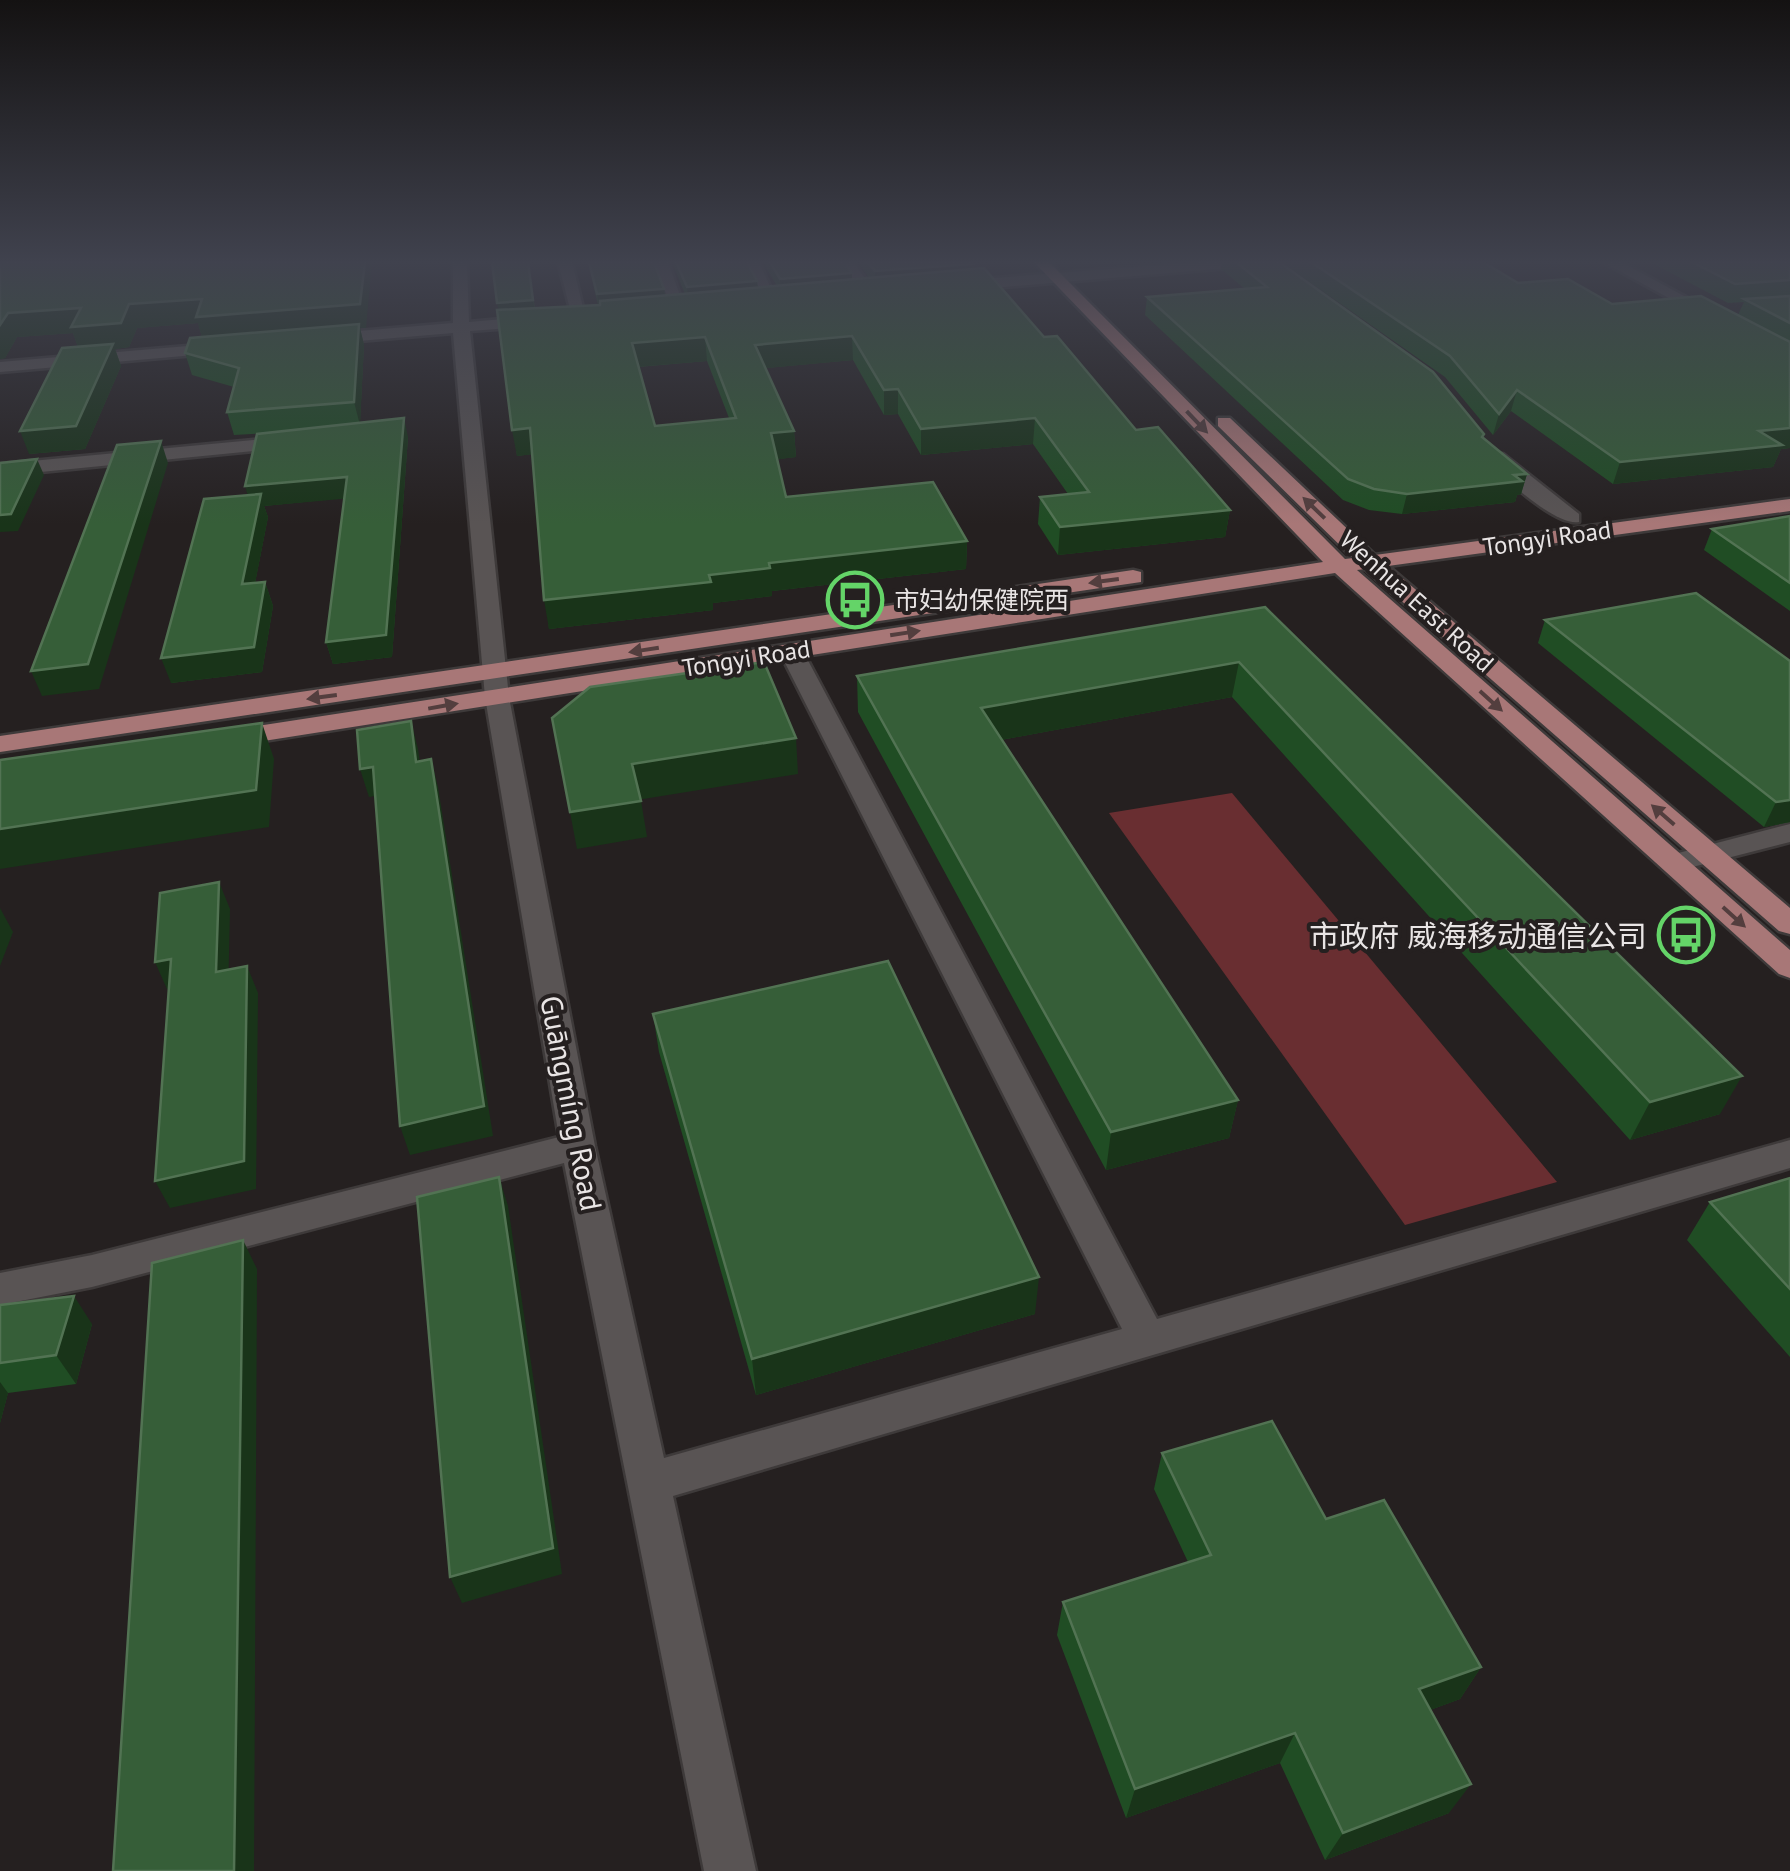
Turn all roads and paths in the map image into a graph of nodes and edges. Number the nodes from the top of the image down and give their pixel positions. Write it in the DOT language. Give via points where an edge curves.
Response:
graph roads {
  1 [pos="201,349"];
  2 [pos="463,349"];
  3 [pos="1140,349"];
  4 [pos="1140,349"];
  5 [pos="0,367"];
  6 [pos="314,440"];
  7 [pos="1484,442"];
  8 [pos="0,470"];
  9 [pos="1790,490"];
  10 [pos="1790,505"];
  11 [pos="1572,518"];
  12 [pos="1347,557"];
  13 [pos="792,650"];
  14 [pos="497,685"];
  15 [pos="194,743"];
  16 [pos="0,744"];
  17 [pos="1790,833"];
  18 [pos="1708,854"];
  19 [pos="1672,863"];
  20 [pos="1790,924"];
  21 [pos="1790,967"];
  22 [pos="578,1146"];
  23 [pos="1790,1154"];
  24 [pos="0,1289"];
  25 [pos="1147,1339"];
  26 [pos="650,1482"];
  27 [pos="730,1871"];
  1 -- 5 [label="street"];
  2 -- 14 [label="street, Guāngmíng Road"];
  12 -- 3 [label="main road, Wenhua East Road, one-way"];
  4 -- 12 [label="main road, one-way"];
  6 -- 8 [label="street"];
  7 -- 11 [label="street" via="1507,471"];
  9 -- 11 [label="main road, Tongyi Road"];
  10 -- 12 [label="main road, Tongyi Road"];
  11 -- 12 [label="main road, Tongyi Road"];
  13 -- 12 [label="main road, Tongyi Road, one-way"];
  12 -- 14 [label="main road, Tongyi Road, one-way"];
  18 -- 12 [label="main road, Wenhua East Road, one-way"];
  12 -- 19 [label="main road, Wenhua East Road, one-way"];
  13 -- 14 [label="main road, Tongyi Road"];
  13 -- 25 [label="street"];
  15 -- 14 [label="main road, Tongyi Road, one-way"];
  14 -- 16 [label="main road, Tongyi Road, one-way"];
  14 -- 22 [label="street, Guāngmíng Road"];
  17 -- 18 [label="street"];
  18 -- 19 [label="street"];
  18 -- 20 [label="main road, Wenhua East Road"];
  19 -- 21 [label="main road, Wenhua East Road, one-way"];
  22 -- 24 [label="street"];
  22 -- 26 [label="street, Guāngmíng Road"];
  23 -- 25 [label="street"];
  25 -- 26 [label="street"];
  26 -- 27 [label="street, Guāngmíng Road"];
}
